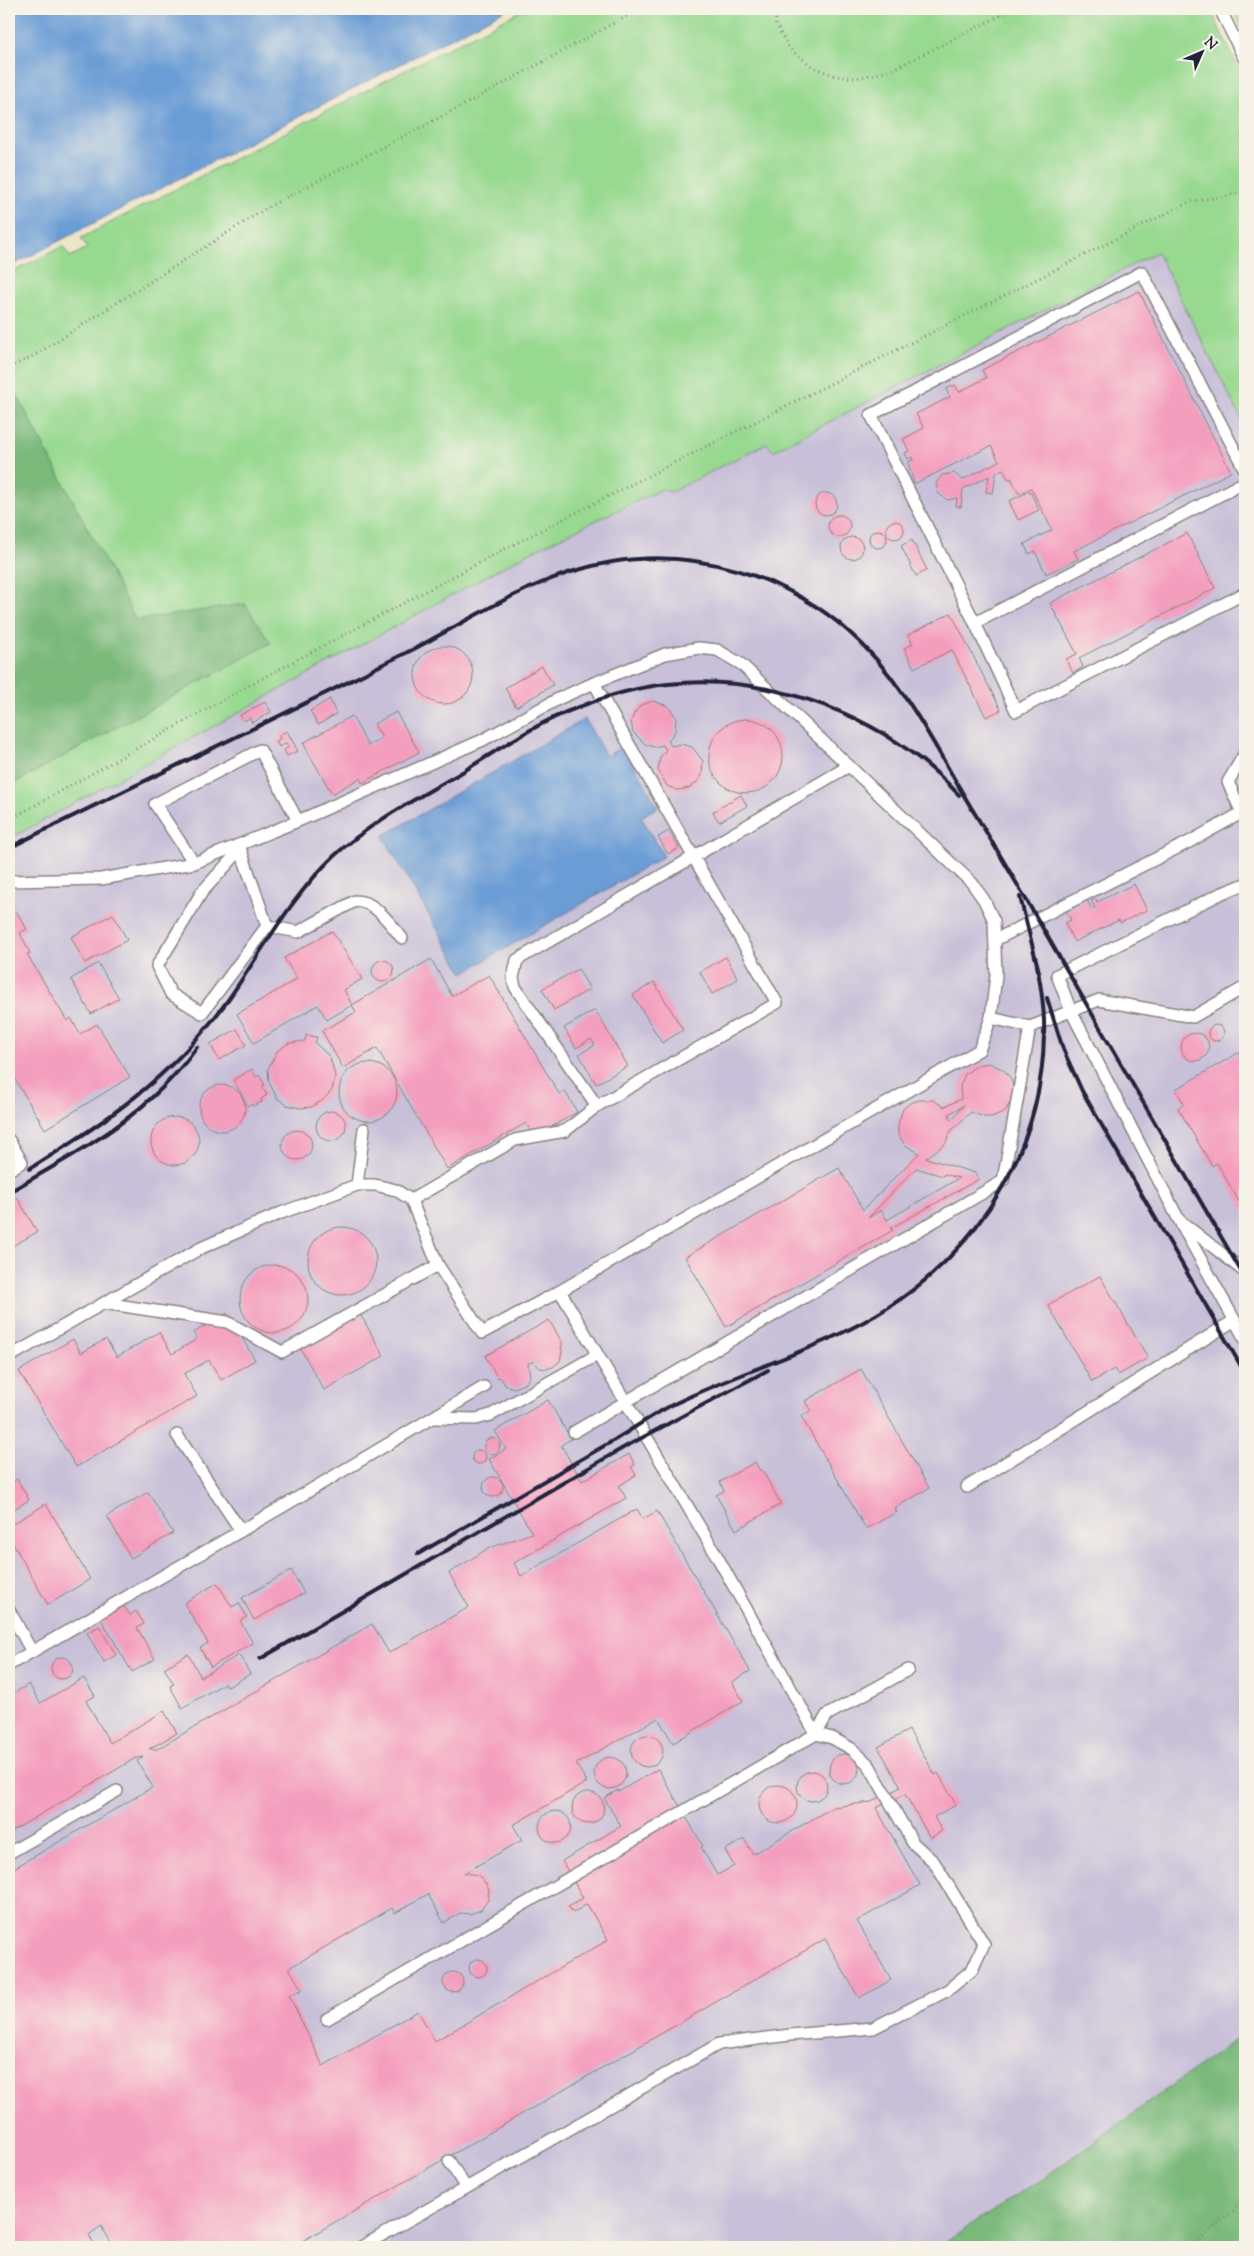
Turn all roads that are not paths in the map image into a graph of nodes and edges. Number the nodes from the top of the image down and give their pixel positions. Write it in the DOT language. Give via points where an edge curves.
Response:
graph roads {
  1 [pos="1220,9"];
  2 [pos="1245,60"];
  3 [pos="1245,470"];
  4 [pos="1245,482"];
  5 [pos="1245,593"];
  6 [pos="975,623"];
  7 [pos="594,683"];
  8 [pos="1245,753"];
  9 [pos="849,766"];
  10 [pos="1244,812"];
  11 [pos="298,821"];
  12 [pos="240,848"];
  13 [pos="695,856"];
  14 [pos="194,863"];
  15 [pos="9,881"];
  16 [pos="1245,884"];
  17 [pos="267,926"];
  18 [pos="402,938"];
  19 [pos="995,940"];
  20 [pos="1245,987"];
  21 [pos="1071,1011"];
  22 [pos="991,1018"];
  23 [pos="1030,1028"];
  24 [pos="597,1106"];
  25 [pos="364,1129"];
  26 [pos="9,1140"];
  27 [pos="9,1170"];
  28 [pos="357,1185"];
  29 [pos="411,1200"];
  30 [pos="1179,1220"];
  31 [pos="438,1265"];
  32 [pos="1245,1272"];
  33 [pos="560,1291"];
  34 [pos="104,1303"];
  35 [pos="1235,1320"];
  36 [pos="1245,1339"];
  37 [pos="597,1354"];
  38 [pos="9,1357"];
  39 [pos="484,1387"];
  40 [pos="625,1402"];
  41 [pos="433,1418"];
  42 [pos="574,1432"];
  43 [pos="177,1436"];
  44 [pos="967,1487"];
  45 [pos="241,1531"];
  46 [pos="9,1610"];
  47 [pos="32,1652"];
  48 [pos="9,1666"];
  49 [pos="908,1670"];
  50 [pos="816,1734"];
  51 [pos="116,1791"];
  52 [pos="9,1853"];
  53 [pos="327,2018"];
  54 [pos="449,2162"];
  55 [pos="466,2188"];
  56 [pos="361,2247"];
  1 -- 2 [label="lane"];
  3 -- 6 [label="lane" via="1142,272 871,415"];
  4 -- 6 [label="lane"];
  5 -- 6 [label="lane" via="1016,711"];
  7 -- 9 [label="lane" via="665,654 699,648 716,650 741,664"];
  7 -- 11 [label="lane" via="483,740"];
  7 -- 13 [label="lane"];
  8 -- 10 [label="lane" via="1228,782"];
  9 -- 13 [label="lane"];
  9 -- 19 [label="lane" via="972,883 994,921"];
  10 -- 19 [label="lane"];
  11 -- 12 [label="lane"];
  11 -- 14 [label="lane" via="260,750 155,804"];
  12 -- 14 [label="lane"];
  12 -- 17 [label="lane"];
  12 -- 17 [label="lane" via="202,892 157,966 171,994 202,1013"];
  13 -- 24 [label="lane" via="777,1003"];
  13 -- 24 [label="lane" via="517,960 513,978 515,987"];
  14 -- 15 [label="lane" via="101,878"];
  16 -- 21 [label="lane" via="1057,974"];
  17 -- 18 [label="lane" via="298,932 355,901 362,901 372,906"];
  19 -- 22 [label="lane" via="996,975"];
  20 -- 21 [label="lane" via="1193,1017 1099,1000"];
  21 -- 23 [label="lane"];
  21 -- 30 [label="lane"];
  22 -- 23 [label="lane"];
  22 -- 33 [label="lane" via="978,1050"];
  23 -- 40 [label="lane" via="1003,1181"];
  24 -- 29 [label="lane" via="565,1131 515,1140"];
  25 -- 28 [label="lane"];
  26 -- 27 [label="lane" via="22,1162"];
  28 -- 29 [label="lane" via="396,1190"];
  28 -- 34 [label="lane" via="201,1248"];
  29 -- 31 [label="lane"];
  30 -- 32 [label="lane"];
  30 -- 35 [label="lane"];
  31 -- 33 [label="lane" via="482,1333"];
  31 -- 34 [label="lane" via="282,1352 227,1322"];
  33 -- 37 [label="lane"];
  34 -- 38 [label="lane"];
  35 -- 36 [label="lane"];
  35 -- 44 [label="lane"];
  37 -- 40 [label="lane"];
  37 -- 41 [label="lane" via="491,1415 476,1420"];
  39 -- 41 [label="lane"];
  40 -- 42 [label="lane"];
  40 -- 50 [label="lane" via="714,1551"];
  41 -- 45 [label="lane"];
  43 -- 45 [label="lane"];
  45 -- 47 [label="lane"];
  46 -- 47 [label="lane"];
  47 -- 48 [label="lane"];
  49 -- 50 [label="lane" via="827,1715"];
  50 -- 53 [label="lane"];
  50 -- 55 [label="lane" via="852,1749 869,1765 913,1843 934,1862 984,1944 972,1970 948,1990 873,2028 719,2044"];
  51 -- 52 [label="lane"];
  54 -- 55 [label="lane"];
  55 -- 56 [label="lane"];
}
